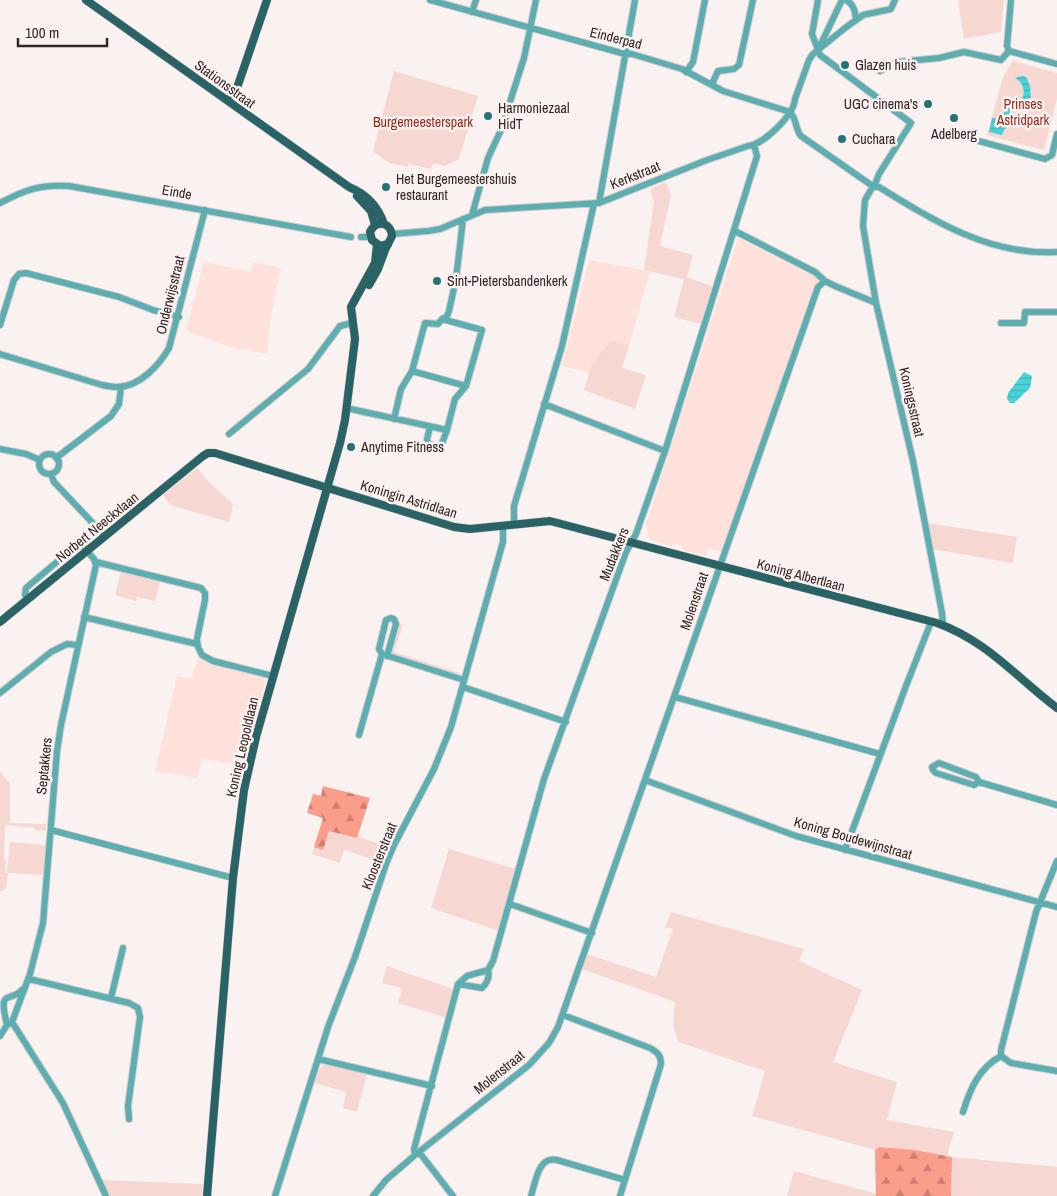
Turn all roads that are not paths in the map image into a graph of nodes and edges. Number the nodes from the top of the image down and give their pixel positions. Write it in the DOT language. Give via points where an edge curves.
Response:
graph roads {
  1 [pos="268,0"];
  2 [pos="430,0"];
  3 [pos="476,0"];
  4 [pos="536,0"];
  5 [pos="635,0"];
  6 [pos="705,0"];
  7 [pos="753,0"];
  8 [pos="819,0"];
  9 [pos="842,0"];
  10 [pos="846,0"];
  11 [pos="895,0"];
  12 [pos="1011,0"];
  13 [pos="90,1"];
  14 [pos="472,12"];
  15 [pos="856,20"];
  16 [pos="530,28"];
  17 [pos="817,51"];
  18 [pos="1009,51"];
  19 [pos="625,54"];
  20 [pos="1057,64"];
  21 [pos="880,71"];
  22 [pos="686,72"];
  23 [pos="712,84"];
  24 [pos="228,101"];
  25 [pos="790,112"];
  26 [pos="1057,134"];
  27 [pos="975,140"];
  28 [pos="754,145"];
  29 [pos="1055,148"];
  30 [pos="349,187"];
  31 [pos="874,187"];
  32 [pos="0,203"];
  33 [pos="597,204"];
  34 [pos="205,210"];
  35 [pos="472,215"];
  36 [pos="464,219"];
  37 [pos="384,224"];
  38 [pos="375,225"];
  39 [pos="734,231"];
  40 [pos="392,234"];
  41 [pos="351,237"];
  42 [pos="361,237"];
  43 [pos="370,237"];
  44 [pos="388,244"];
  45 [pos="377,245"];
  46 [pos="1057,252"];
  47 [pos="371,276"];
  48 [pos="825,281"];
  49 [pos="876,303"];
  50 [pos="1057,312"];
  51 [pos="179,317"];
  52 [pos="352,318"];
  53 [pos="442,319"];
  54 [pos="1000,323"];
  55 [pos="0,325"];
  56 [pos="0,354"];
  57 [pos="412,371"];
  58 [pos="466,386"];
  59 [pos="122,387"];
  60 [pos="544,404"];
  61 [pos="346,408"];
  62 [pos="394,419"];
  63 [pos="430,428"];
  64 [pos="447,430"];
  65 [pos="229,434"];
  66 [pos="0,449"];
  67 [pos="664,451"];
  68 [pos="211,453"];
  69 [pos="56,458"];
  70 [pos="40,460"];
  71 [pos="51,474"];
  72 [pos="327,487"];
  73 [pos="514,524"];
  74 [pos="503,526"];
  75 [pos="105,536"];
  76 [pos="632,543"];
  77 [pos="88,550"];
  78 [pos="96,562"];
  79 [pos="720,566"];
  80 [pos="84,617"];
  81 [pos="0,622"];
  82 [pos="931,622"];
  83 [pos="942,626"];
  84 [pos="197,644"];
  85 [pos="78,645"];
  86 [pos="384,655"];
  87 [pos="273,676"];
  88 [pos="464,680"];
  89 [pos="463,687"];
  90 [pos="0,693"];
  91 [pos="674,697"];
  92 [pos="1057,708"];
  93 [pos="566,722"];
  94 [pos="359,735"];
  95 [pos="880,754"];
  96 [pos="645,780"];
  97 [pos="979,782"];
  98 [pos="1057,805"];
  99 [pos="51,830"];
  100 [pos="845,850"];
  101 [pos="1057,861"];
  102 [pos="233,878"];
  103 [pos="1040,902"];
  104 [pos="510,904"];
  105 [pos="1057,907"];
  106 [pos="592,933"];
  107 [pos="123,948"];
  108 [pos="488,970"];
  109 [pos="29,979"];
  110 [pos="458,984"];
  111 [pos="25,988"];
  112 [pos="0,994"];
  113 [pos="11,997"];
  114 [pos="111,998"];
  115 [pos="1,1004"];
  116 [pos="17,1006"];
  117 [pos="563,1015"];
  118 [pos="9,1024"];
  119 [pos="0,1036"];
  120 [pos="1001,1056"];
  121 [pos="318,1059"];
  122 [pos="1057,1070"];
  123 [pos="432,1086"];
  124 [pos="963,1112"];
  125 [pos="129,1120"];
  126 [pos="417,1154"];
  127 [pos="625,1180"];
  128 [pos="106,1196"];
  129 [pos="207,1196"];
  130 [pos="275,1196"];
  131 [pos="373,1196"];
  132 [pos="453,1196"];
  133 [pos="531,1196"];
  134 [pos="620,1196"];
  1 -- 24 [label="main road" via="238,85"];
  2 -- 14 [label="street, Einderpad"];
  3 -- 14 [label="street"];
  4 -- 16 [label="street"];
  5 -- 19 [label="street"];
  6 -- 22 [label="street" via="694,62"];
  7 -- 23 [label="street" via="739,65 734,69 718,70"];
  8 -- 17 [label="street" via="812,34"];
  9 -- 17 [label="street, Kerkstraat"];
  10 -- 15 [label="street" via="851,2"];
  11 -- 15 [label="street" via="891,10 864,15"];
  12 -- 18 [label="street"];
  13 -- 24 [label="main road, Stationsstraat"];
  14 -- 16 [label="street, Einderpad"];
  15 -- 17 [label="street"];
  16 -- 19 [label="street, Einderpad"];
  16 -- 35 [label="street" via="524,58 501,130 488,158"];
  17 -- 25 [label="street, Kerkstraat" via="809,60"];
  17 -- 31 [label="street, Koningsstraat" via="911,123"];
  18 -- 20 [label="street"];
  18 -- 21 [label="street" via="1001,60 964,52 897,62"];
  19 -- 22 [label="street, Einderpad"];
  19 -- 33 [label="street"];
  22 -- 23 [label="street, Einderpad"];
  23 -- 25 [label="street, Einderpad"];
  24 -- 30 [label="main road, Stationsstraat"];
  25 -- 28 [label="street, Kerkstraat" via="778,128"];
  25 -- 31 [label="street" via="801,136"];
  26 -- 29 [label="street"];
  27 -- 29 [label="street" via="1045,159"];
  28 -- 33 [label="street, Kerkstraat"];
  28 -- 39 [label="street, Mudakkers" via="757,156"];
  30 -- 37 [label="main road, Stationsstraat" via="376,206"];
  30 -- 38 [label="main road, Stationsstraat" via="371,211"];
  31 -- 46 [label="street" via="959,233 1017,250"];
  31 -- 49 [label="street, Koningsstraat" via="865,200 863,226"];
  32 -- 34 [label="street, Einde" via="29,189 54,185"];
  33 -- 35 [label="street, Kerkstraat" via="485,210"];
  33 -- 60 [label="street" via="562,346"];
  34 -- 41 [label="street, Einde"];
  34 -- 51 [label="street, Onderwijsstraat"];
  35 -- 36 [label="street, Kerkstraat"];
  36 -- 40 [label="street, Kerkstraat" via="440,229"];
  36 -- 53 [label="street" via="449,311"];
  37 -- 38 [label="main road"];
  37 -- 40 [label="main road" via="391,228"];
  38 -- 43 [label="main road"];
  39 -- 48 [label="street" via="820,274"];
  39 -- 67 [label="street, Mudakkers"];
  40 -- 44 [label="main road"];
  42 -- 43 [label="street"];
  43 -- 45 [label="main road"];
  44 -- 45 [label="main road"];
  44 -- 47 [label="main road"];
  45 -- 47 [label="main road"];
  47 -- 52 [label="main road"];
  48 -- 49 [label="street"];
  48 -- 79 [label="street, Molenstraat" via="818,287"];
  49 -- 83 [label="street, Koningsstraat" via="912,461"];
  50 -- 54 [label="street" via="1025,312 1024,323"];
  51 -- 55 [label="street" via="119,297 26,273 19,274 14,280"];
  51 -- 59 [label="street, Onderwijsstraat" via="169,348 158,364 142,378"];
  52 -- 61 [label="main road, Koning Leopoldlaan" via="355,339"];
  52 -- 65 [label="street" via="340,326 308,369"];
  53 -- 57 [label="street" via="438,324 425,323"];
  53 -- 58 [label="street" via="482,330"];
  56 -- 59 [label="street" via="102,385"];
  57 -- 58 [label="street"];
  57 -- 62 [label="street" via="401,389"];
  58 -- 64 [label="street" via="455,399"];
  59 -- 69 [label="street" via="119,404 111,416"];
  60 -- 67 [label="street"];
  60 -- 73 [label="street" via="514,506"];
  61 -- 62 [label="street"];
  61 -- 72 [label="main road, Koning Leopoldlaan"];
  62 -- 63 [label="street"];
  63 -- 64 [label="street"];
  63 -- 64 [label="street" via="428,443 435,447 443,444"];
  66 -- 70 [label="street"];
  67 -- 76 [label="street, Mudakkers"];
  68 -- 72 [label="main road, Koningin Astridlaan"];
  68 -- 75 [label="main road, Norbert Neeckxlaan" via="203,456"];
  69 -- 70 [label="street" via="48,454"];
  69 -- 71 [label="street" via="58,467"];
  70 -- 71 [label="street" via="40,469"];
  71 -- 75 [label="street" via="54,482"];
  72 -- 74 [label="main road, Koningin Astridlaan" via="454,527"];
  72 -- 87 [label="main road, Koning Leopoldlaan"];
  73 -- 74 [label="main road, Koningin Astridlaan"];
  73 -- 76 [label="main road, Koning Albertlaan" via="550,522"];
  74 -- 88 [label="street, Kloosterstraat" via="503,542"];
  75 -- 77 [label="main road, Norbert Neeckxlaan"];
  76 -- 79 [label="main road, Koning Albertlaan"];
  76 -- 93 [label="street, Mudakkers" via="626,552"];
  77 -- 78 [label="street"];
  77 -- 81 [label="main road, Norbert Neeckxlaan"];
  78 -- 80 [label="street, Septakkers"];
  78 -- 84 [label="street" via="200,588 205,600"];
  79 -- 82 [label="main road, Koning Albertlaan"];
  79 -- 91 [label="street, Molenstraat"];
  80 -- 84 [label="street"];
  80 -- 85 [label="street, Septakkers"];
  82 -- 83 [label="main road, Koning Albertlaan"];
  82 -- 95 [label="street"];
  83 -- 92 [label="main road, Koning Albertlaan" via="967,636 990,651"];
  84 -- 87 [label="street" via="209,660"];
  85 -- 90 [label="street" via="58,647"];
  85 -- 99 [label="street, Septakkers" via="58,742"];
  86 -- 86 [label="street" via="378,649 386,620 391,618 396,624"];
  86 -- 88 [label="street"];
  86 -- 94 [label="street"];
  87 -- 102 [label="main road, Koning Leopoldlaan" via="249,763"];
  88 -- 89 [label="street, Kloosterstraat"];
  89 -- 93 [label="street"];
  89 -- 121 [label="street, Kloosterstraat" via="440,756 386,864"];
  91 -- 95 [label="street"];
  91 -- 96 [label="street, Molenstraat"];
  93 -- 104 [label="street, Mudakkers" via="544,779"];
  95 -- 100 [label="street"];
  96 -- 100 [label="street, Koning Boudewijnstraat" via="767,826"];
  96 -- 106 [label="street, Molenstraat"];
  97 -- 97 [label="street" via="974,785 936,773 932,767 939,763 976,777"];
  97 -- 98 [label="street"];
  99 -- 102 [label="street"];
  99 -- 109 [label="street, Septakkers" via="43,924"];
  100 -- 103 [label="street, Koning Boudewijnstraat"];
  101 -- 103 [label="street"];
  102 -- 129 [label="main road, Koning Leopoldlaan"];
  103 -- 105 [label="street, Koning Boudewijnstraat"];
  103 -- 120 [label="street"];
  104 -- 106 [label="street"];
  104 -- 108 [label="street, Mudakkers"];
  106 -- 117 [label="street, Molenstraat"];
  107 -- 114 [label="street"];
  108 -- 110 [label="street" via="467,976"];
  108 -- 110 [label="street, Mudakkers" via="487,981 482,988"];
  109 -- 111 [label="street, Septakkers"];
  109 -- 114 [label="street"];
  110 -- 123 [label="street"];
  111 -- 113 [label="street"];
  111 -- 116 [label="street, Septakkers"];
  112 -- 113 [label="street"];
  113 -- 115 [label="street"];
  113 -- 116 [label="street"];
  114 -- 125 [label="street" via="135,1005 140,1012"];
  115 -- 116 [label="street" via="8,1008"];
  115 -- 118 [label="street"];
  116 -- 118 [label="street, Septakkers"];
  117 -- 126 [label="street, Molenstraat" via="549,1043 529,1065"];
  117 -- 127 [label="street" via="650,1048 661,1058"];
  118 -- 119 [label="street, Septakkers"];
  118 -- 128 [label="street" via="70,1115"];
  120 -- 122 [label="street" via="1011,1063"];
  120 -- 124 [label="street" via="988,1064 976,1079"];
  121 -- 123 [label="street"];
  121 -- 130 [label="street, Kloosterstraat"];
  123 -- 126 [label="street" via="414,1149"];
  126 -- 131 [label="street, Molenstraat" via="386,1180"];
  126 -- 132 [label="street"];
  127 -- 133 [label="street" via="546,1160"];
  127 -- 134 [label="street"];
}
